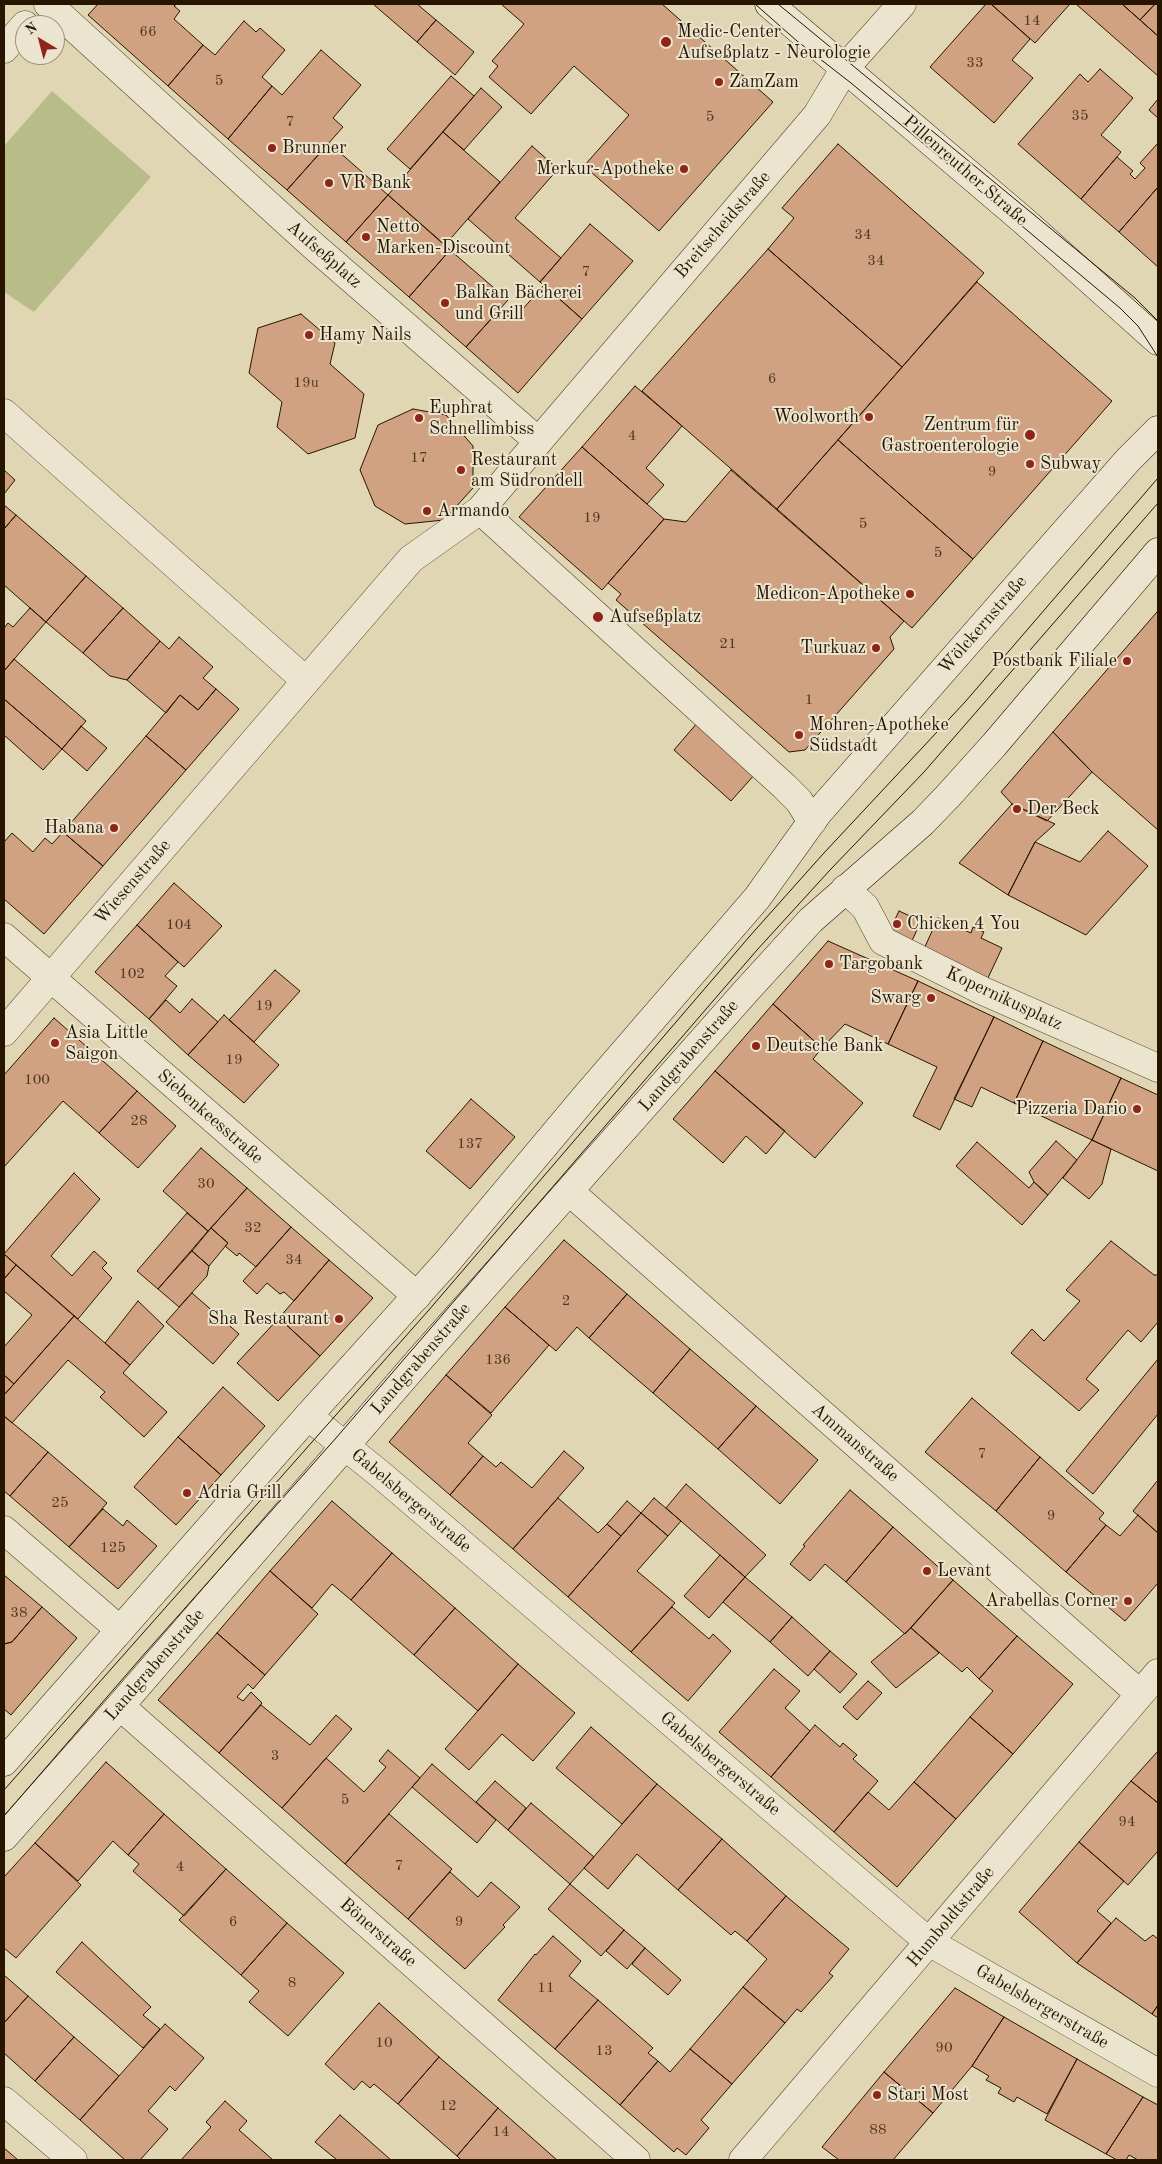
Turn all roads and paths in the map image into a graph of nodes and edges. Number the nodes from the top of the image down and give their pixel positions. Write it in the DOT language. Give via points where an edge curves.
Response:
graph roads {
  1 [pos="46,4"];
  2 [pos="770,4"];
  3 [pos="902,4"];
  4 [pos="14,34"];
  5 [pos="845,68"];
  6 [pos="1158,341"];
  7 [pos="4,413"];
  8 [pos="1158,430"];
  9 [pos="538,441"];
  10 [pos="480,510"];
  11 [pos="1158,552"];
  12 [pos="305,680"];
  13 [pos="812,822"];
  14 [pos="845,889"];
  15 [pos="4,937"];
  16 [pos="51,978"];
  17 [pos="4,1032"];
  18 [pos="1158,1068"];
  19 [pos="570,1192"];
  20 [pos="417,1296"];
  21 [pos="308,1416"];
  22 [pos="345,1446"];
  23 [pos="4,1530"];
  24 [pos="120,1630"];
  25 [pos="1158,1673"];
  26 [pos="1140,1694"];
  27 [pos="120,1706"];
  28 [pos="4,1762"];
  29 [pos="4,1837"];
  30 [pos="929,1942"];
  31 [pos="1158,2074"];
  32 [pos="4,2101"];
  33 [pos="73,2160"];
  34 [pos="636,2160"];
  35 [pos="743,2160"];
  1 -- 4 [label="street"];
  1 -- 9 [label="street, Aufseßplatz" via="309,242"];
  2 -- 5 [label="street, Pillenreuther Straße"];
  3 -- 5 [label="street, Breitscheidstraße"];
  5 -- 6 [label="street, Pillenreuther Straße"];
  5 -- 9 [label="street, Breitscheidstraße" via="817,115"];
  7 -- 12 [label="street"];
  8 -- 13 [label="street, Wölckernstraße" via="1128,460"];
  9 -- 10 [label="street"];
  10 -- 12 [label="street" via="411,559"];
  10 -- 13 [label="street" via="784,786 799,801"];
  11 -- 14 [label="street" via="967,775 923,822"];
  12 -- 16 [label="street, Wiesenstraße"];
  13 -- 20 [label="street" via="757,898"];
  14 -- 18 [label="street, Kopernikusplatz" via="865,906 883,941 983,991"];
  14 -- 19 [label="street, Landgrabenstraße" via="811,920 747,990"];
  15 -- 16 [label="street, Siebenkeesstraße"];
  16 -- 17 [label="street, Wiesenstraße"];
  16 -- 20 [label="street, Siebenkeesstraße"];
  19 -- 22 [label="street, Landgrabenstraße"];
  19 -- 26 [label="street, Ammanstraße"];
  20 -- 21 [label="street"];
  21 -- 22 [label="street, Gabelsbergerstraße"];
  21 -- 24 [label="street"];
  22 -- 27 [label="street, Landgrabenstraße"];
  22 -- 30 [label="street, Gabelsbergerstraße"];
  23 -- 24 [label="street"];
  24 -- 28 [label="street"];
  25 -- 26 [label="street, Humboldtstraße"];
  26 -- 30 [label="street, Humboldtstraße"];
  27 -- 29 [label="street, Landgrabenstraße"];
  27 -- 34 [label="street, Bönerstraße"];
  30 -- 31 [label="street, Gabelsbergerstraße"];
  30 -- 35 [label="street, Humboldtstraße"];
  32 -- 33 [label="street"];
}
